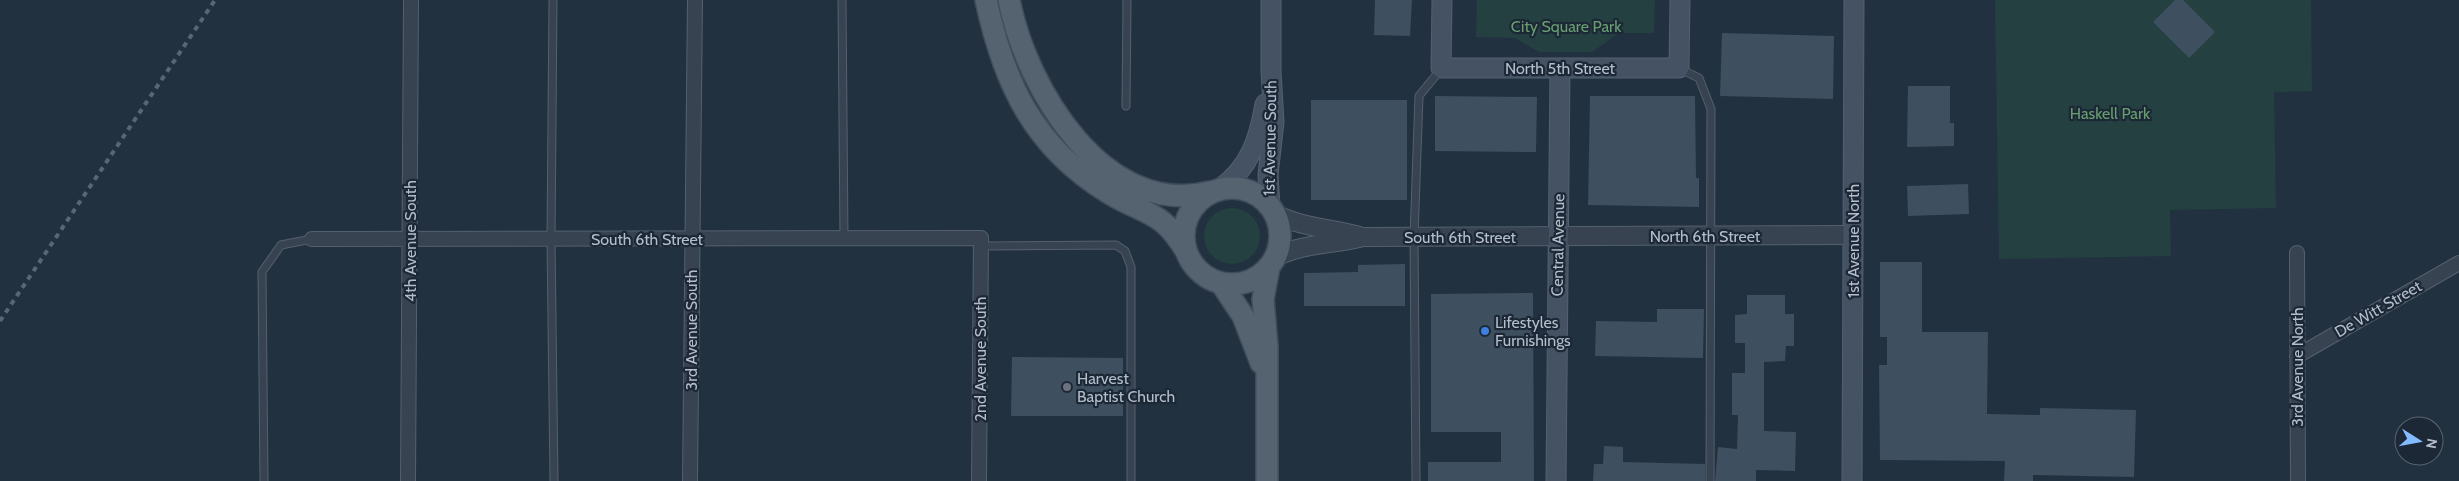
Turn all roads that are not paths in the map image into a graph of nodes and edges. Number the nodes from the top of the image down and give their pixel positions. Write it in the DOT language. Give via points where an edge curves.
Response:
graph roads {
  1 [pos="411,0"];
  2 [pos="553,0"];
  3 [pos="695,0"];
  4 [pos="842,0"];
  5 [pos="986,0"];
  6 [pos="1009,0"];
  7 [pos="1127,0"];
  8 [pos="1272,0"];
  9 [pos="1442,0"];
  10 [pos="1680,0"];
  11 [pos="1854,0"];
  12 [pos="1441,68"];
  13 [pos="1679,68"];
  14 [pos="1560,69"];
  15 [pos="1271,71"];
  16 [pos="1126,106"];
  17 [pos="1216,190"];
  18 [pos="1272,209"];
  19 [pos="1853,235"];
  20 [pos="1711,236"];
  21 [pos="1363,237"];
  22 [pos="1414,237"];
  23 [pos="1557,237"];
  24 [pos="691,238"];
  25 [pos="844,238"];
  26 [pos="312,239"];
  27 [pos="410,239"];
  28 [pos="551,239"];
  29 [pos="981,242"];
  30 [pos="1186,251"];
  31 [pos="2297,253"];
  32 [pos="1272,262"];
  33 [pos="2459,263"];
  34 [pos="1221,283"];
  35 [pos="2298,356"];
  36 [pos="1266,382"];
  37 [pos="264,481"];
  38 [pos="408,481"];
  39 [pos="554,481"];
  40 [pos="690,481"];
  41 [pos="979,481"];
  42 [pos="1131,481"];
  43 [pos="1267,481"];
  44 [pos="1416,481"];
  45 [pos="1556,481"];
  46 [pos="1710,481"];
  47 [pos="1852,481"];
  48 [pos="2298,481"];
  1 -- 27 [label="street, 4th Avenue South"];
  2 -- 28 [label="lane"];
  3 -- 24 [label="street, 3rd Avenue South"];
  4 -- 25 [label="lane"];
  5 -- 30 [label="main road" via="1007,73 1020,102 1042,136 1085,177 1164,221"];
  6 -- 17 [label="main road" via="1016,30 1037,85 1066,127 1096,159 1127,181 1152,191 1178,196"];
  7 -- 16 [label="lane"];
  8 -- 15 [label="main road, 1st Avenue South"];
  9 -- 12 [label="main road"];
  10 -- 13 [label="main road"];
  11 -- 19 [label="main road, 1st Avenue North"];
  12 -- 14 [label="main road, North 5th Street"];
  12 -- 22 [label="lane" via="1419,96"];
  13 -- 14 [label="main road, North 5th Street"];
  13 -- 20 [label="lane" via="1699,78 1711,110"];
  14 -- 23 [label="main road, Central Avenue"];
  15 -- 17 [label="main road, 1st Avenue South" via="1259,135 1250,157 1234,179"];
  15 -- 18 [label="main road, 1st Avenue South" via="1274,122 1268,175"];
  17 -- 18 [label="main road, 1st Avenue South" via="1243,188 1253,192"];
  17 -- 30 [label="main road, 1st Avenue South" via="1196,203 1185,222"];
  18 -- 21 [label="street, South 6th Street" via="1301,225 1340,230"];
  18 -- 32 [label="main road, 1st Avenue South" via="1280,234"];
  19 -- 20 [label="street, North 6th Street"];
  19 -- 47 [label="main road, 1st Avenue North"];
  20 -- 23 [label="street, North 6th Street"];
  20 -- 46 [label="lane"];
  21 -- 22 [label="street, South 6th Street"];
  21 -- 32 [label="street, South 6th Street" via="1297,248"];
  22 -- 23 [label="street, South 6th Street"];
  22 -- 44 [label="lane"];
  23 -- 45 [label="main road, Central Avenue"];
  24 -- 25 [label="street, South 6th Street"];
  24 -- 28 [label="street, South 6th Street"];
  24 -- 40 [label="street, 3rd Avenue South"];
  25 -- 29 [label="street, South 6th Street"];
  26 -- 27 [label="street, South 6th Street"];
  26 -- 37 [label="lane" via="281,245 262,272"];
  27 -- 28 [label="street, South 6th Street"];
  27 -- 38 [label="street, 4th Avenue South"];
  28 -- 39 [label="lane"];
  29 -- 41 [label="street, 2nd Avenue South"];
  29 -- 42 [label="lane" via="1116,245 1125,251 1131,266"];
  30 -- 34 [label="main road, 1st Avenue South" via="1196,269"];
  31 -- 35 [label="street, 3rd Avenue North"];
  32 -- 34 [label="main road, 1st Avenue South" via="1251,281"];
  32 -- 36 [label="main road, 1st Avenue South" via="1263,299 1267,330"];
  33 -- 35 [label="street, De Witt Street"];
  34 -- 36 [label="main road, 1st Avenue South" via="1251,332"];
  35 -- 48 [label="street, 3rd Avenue North"];
  36 -- 43 [label="main road, 1st Avenue South"];
}
